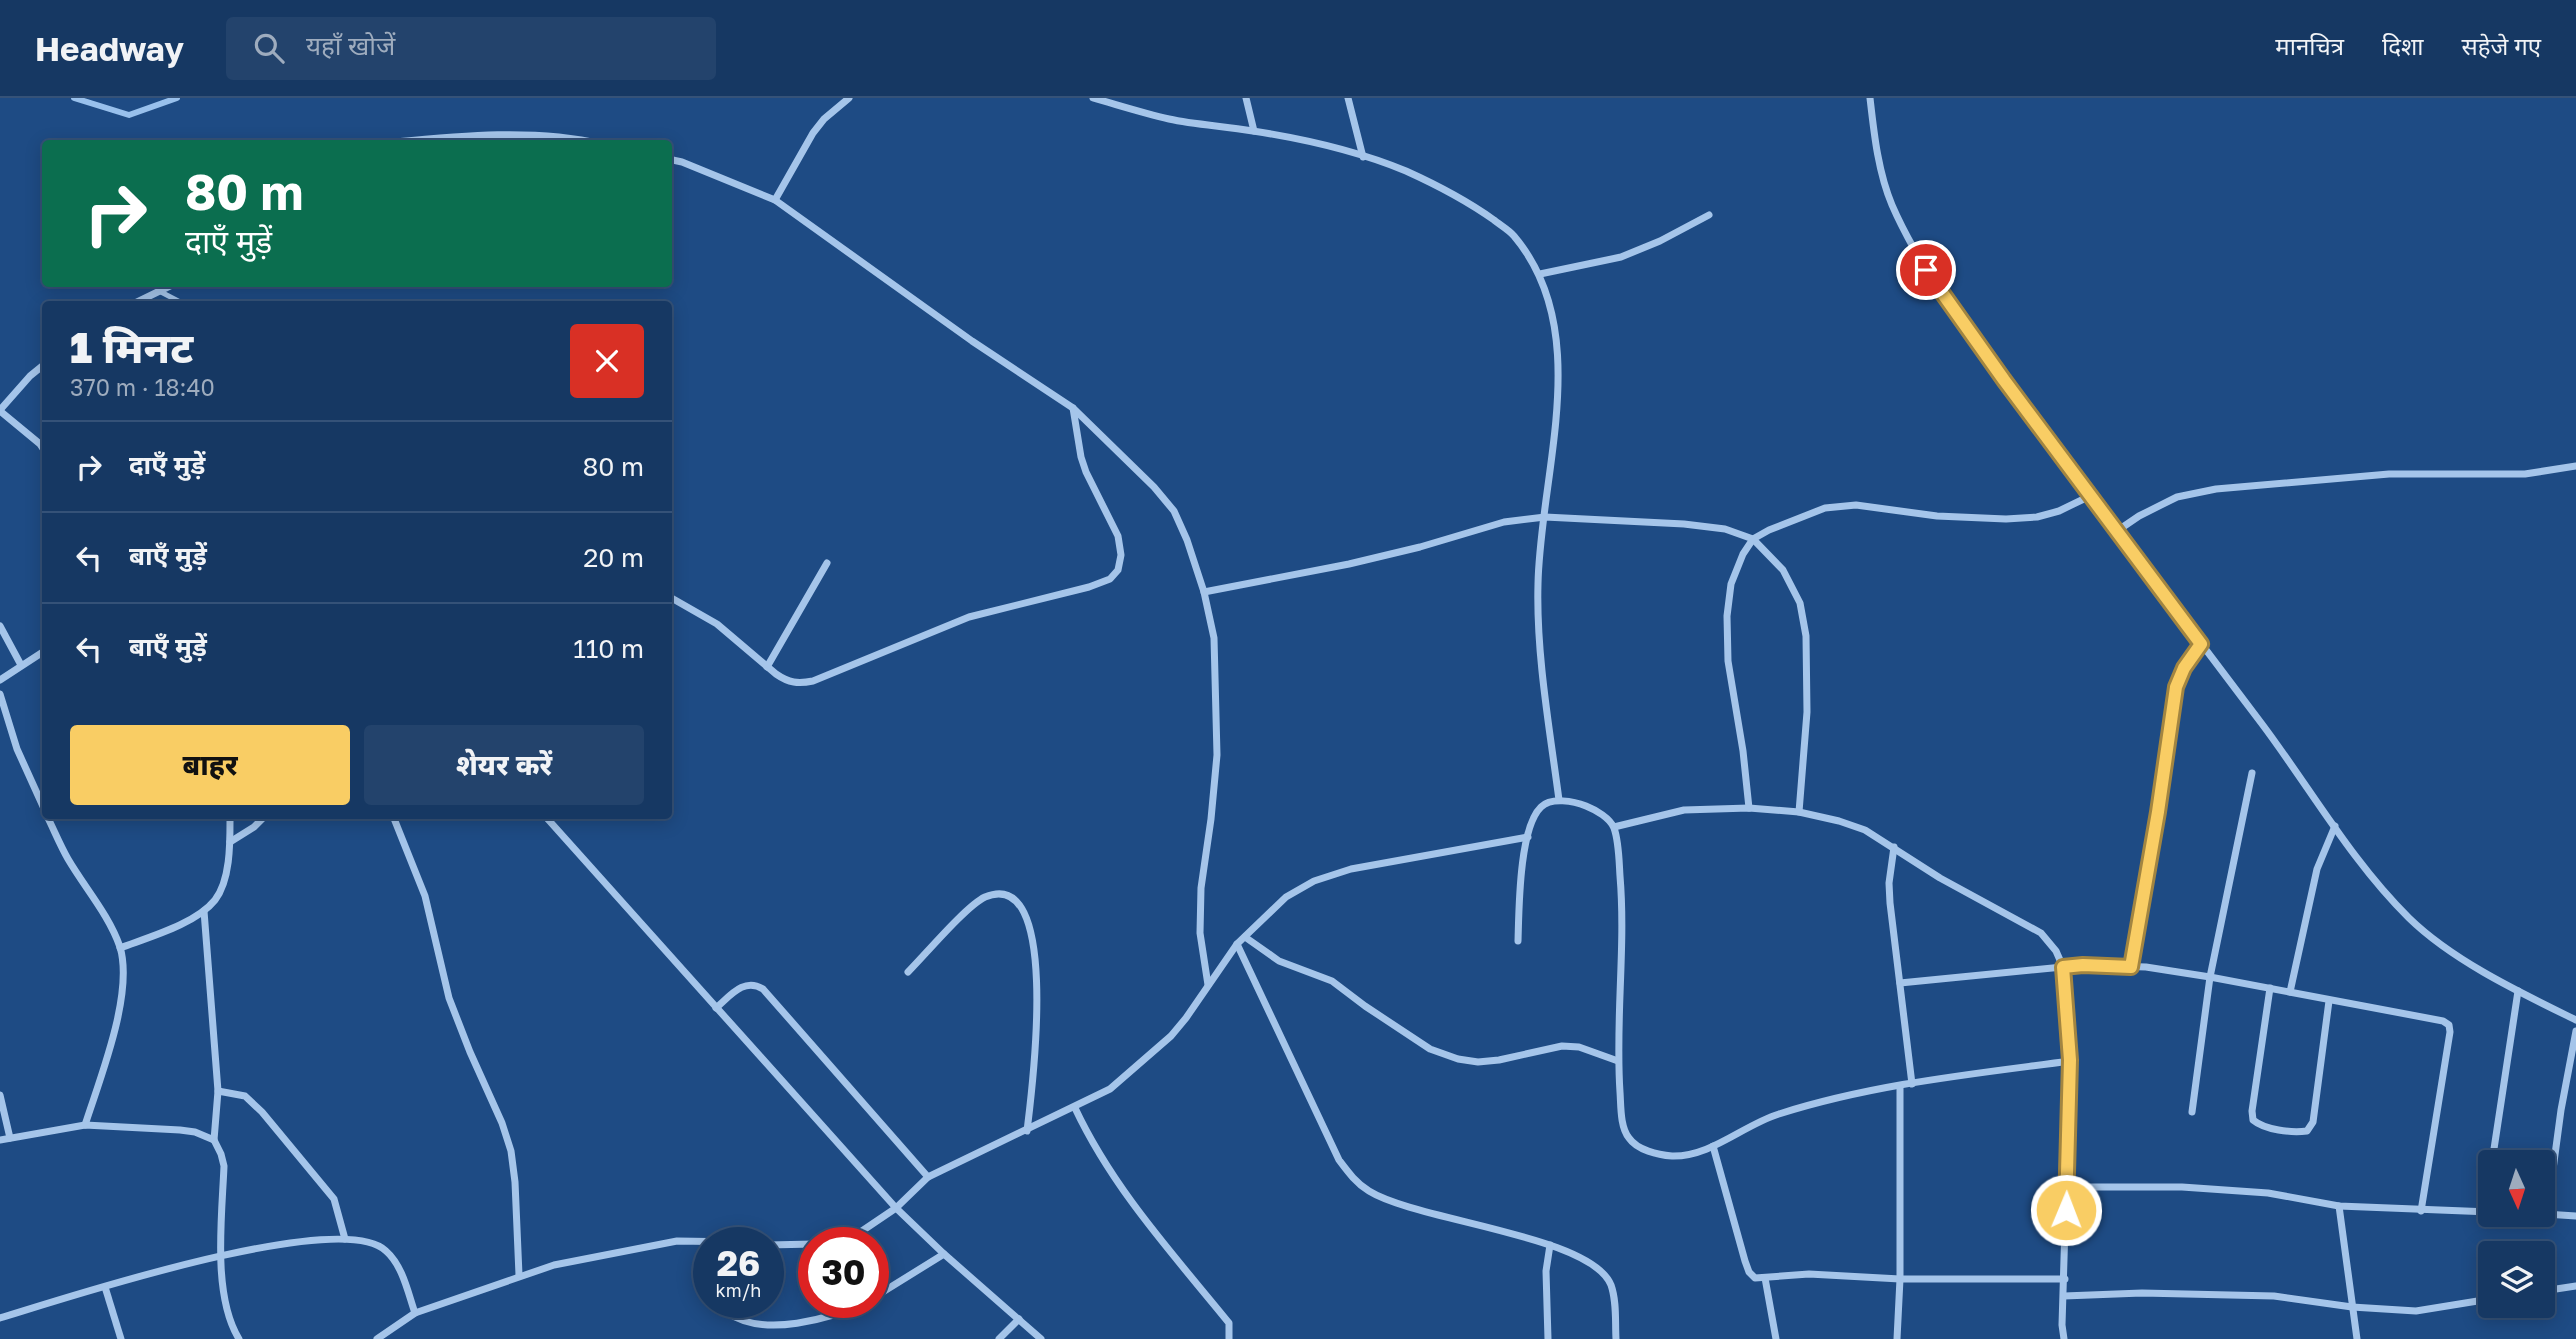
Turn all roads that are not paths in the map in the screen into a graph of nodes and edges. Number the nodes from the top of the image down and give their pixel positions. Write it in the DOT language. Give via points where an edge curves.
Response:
graph roads {
  1 [pos="849,98"];
  2 [pos="1093,98"];
  3 [pos="1246,98"];
  4 [pos="1348,98"];
  5 [pos="1870,98"];
  6 [pos="1254,131"];
  7 [pos="414,140"];
  8 [pos="587,140"];
  9 [pos="1363,157"];
  10 [pos="672,160"];
  11 [pos="775,200"];
  12 [pos="1709,215"];
  13 [pos="1540,274"];
  14 [pos="168,287"];
  15 [pos="159,291"];
  16 [pos="139,301"];
  17 [pos="178,301"];
  18 [pos="42,366"];
  19 [pos="1073,408"];
  20 [pos="0,411"];
  21 [pos="42,447"];
  22 [pos="2576,466"];
  23 [pos="2090,496"];
  24 [pos="1545,517"];
  25 [pos="2117,531"];
  26 [pos="1752,539"];
  27 [pos="827,563"];
  28 [pos="1204,592"];
  29 [pos="672,598"];
  30 [pos="0,626"];
  31 [pos="2201,644"];
  32 [pos="42,652"];
  33 [pos="21,665"];
  34 [pos="767,667"];
  35 [pos="0,680"];
  36 [pos="0,694"];
  37 [pos="2252,773"];
  38 [pos="1559,800"];
  39 [pos="42,805"];
  40 [pos="1749,808"];
  41 [pos="1800,812"];
  42 [pos="48,819"];
  43 [pos="230,819"];
  44 [pos="262,819"];
  45 [pos="394,819"];
  46 [pos="548,819"];
  47 [pos="2335,826"];
  48 [pos="1614,827"];
  49 [pos="1528,838"];
  50 [pos="230,842"];
  51 [pos="1894,847"];
  52 [pos="204,911"];
  53 [pos="1245,937"];
  54 [pos="1518,941"];
  55 [pos="1237,944"];
  56 [pos="120,948"];
  57 [pos="2063,967"];
  58 [pos="2131,967"];
  59 [pos="908,972"];
  60 [pos="2210,976"];
  61 [pos="1900,983"];
  62 [pos="1208,985"];
  63 [pos="2270,988"];
  64 [pos="2518,991"];
  65 [pos="2290,992"];
  66 [pos="2329,1000"];
  67 [pos="716,1008"];
  68 [pos="2576,1020"];
  69 [pos="2576,1031"];
  70 [pos="2070,1060"];
  71 [pos="1618,1061"];
  72 [pos="1912,1084"];
  73 [pos="1900,1087"];
  74 [pos="218,1091"];
  75 [pos="0,1095"];
  76 [pos="1075,1108"];
  77 [pos="2192,1112"];
  78 [pos="85,1125"];
  79 [pos="1027,1131"];
  80 [pos="10,1138"];
  81 [pos="0,1140"];
  82 [pos="214,1140"];
  83 [pos="1713,1146"];
  84 [pos="2494,1150"];
  85 [pos="2555,1150"];
  86 [pos="928,1177"];
  87 [pos="2067,1187"];
  88 [pos="2339,1206"];
  89 [pos="896,1208"];
  90 [pos="2421,1211"];
  91 [pos="2478,1212"];
  92 [pos="2555,1215"];
  93 [pos="2576,1216"];
  94 [pos="868,1227"];
  95 [pos="345,1239"];
  96 [pos="693,1241"];
  97 [pos="1550,1245"];
  98 [pos="944,1254"];
  99 [pos="220,1255"];
  100 [pos="519,1275"];
  101 [pos="1765,1278"];
  102 [pos="1900,1279"];
  103 [pos="2064,1279"];
  104 [pos="2576,1286"];
  105 [pos="105,1287"];
  106 [pos="889,1288"];
  107 [pos="2555,1289"];
  108 [pos="2064,1296"];
  109 [pos="2478,1301"];
  110 [pos="2353,1307"];
  111 [pos="415,1313"];
  112 [pos="0,1318"];
  113 [pos="734,1318"];
  114 [pos="822,1318"];
  115 [pos="1019,1319"];
  116 [pos="121,1339"];
  117 [pos="239,1339"];
  118 [pos="377,1339"];
  119 [pos="999,1339"];
  120 [pos="1041,1339"];
  121 [pos="1229,1339"];
  122 [pos="1548,1339"];
  123 [pos="1616,1339"];
  124 [pos="1776,1339"];
  125 [pos="1897,1339"];
  126 [pos="2064,1339"];
  127 [pos="2357,1339"];
  1 -- 11 [label="street" via="813,133"];
  2 -- 6 [label="street" via="1169,119"];
  3 -- 6 [label="street"];
  4 -- 9 [label="street"];
  5 -- 23 [label="street" via="1891,202 1913,250"];
  6 -- 9 [label="street"];
  7 -- 8 [label="street" via="473,134"];
  9 -- 13 [label="street" via="1465,199 1513,234"];
  10 -- 11 [label="street"];
  11 -- 19 [label="street"];
  12 -- 13 [label="street" via="1621,257"];
  13 -- 24 [label="street" via="1552,308 1558,351"];
  14 -- 15 [label="street"];
  15 -- 16 [label="street"];
  15 -- 17 [label="lane"];
  18 -- 20 [label="street"];
  19 -- 28 [label="street" via="1174,512"];
  19 -- 34 [label="street" via="1086,472 1118,536 1121,555 1118,570 1110,579 969,617 813,681 787,681"];
  20 -- 21 [label="street"];
  22 -- 25 [label="street" via="2525,474 2389,474 2216,489 2177,497"];
  23 -- 25 [label="street"];
  23 -- 26 [label="street" via="2059,512 2006,519 1856,505 1825,508"];
  24 -- 26 [label="street" via="1684,524 1725,529"];
  24 -- 28 [label="street" via="1504,522 1349,564"];
  24 -- 38 [label="street" via="1537,587"];
  25 -- 31 [label="street"];
  26 -- 40 [label="street" via="1731,584 1727,616 1728,662"];
  26 -- 41 [label="street" via="1783,570 1800,603 1806,636 1807,712"];
  27 -- 34 [label="street"];
  28 -- 62 [label="street" via="1214,638 1217,755 1200,888 1200,933"];
  29 -- 34 [label="street" via="717,624"];
  30 -- 33 [label="street"];
  31 -- 47 [label="street"];
  31 -- 58 [label="street" via="2176,687"];
  32 -- 33 [label="street"];
  33 -- 35 [label="street"];
  36 -- 39 [label="street" via="17,749"];
  37 -- 60 [label="street"];
  38 -- 48 [label="street" via="1584,805"];
  38 -- 49 [label="street" via="1542,805"];
  40 -- 41 [label="street"];
  40 -- 48 [label="street" via="1684,810"];
  41 -- 51 [label="street" via="1865,830"];
  42 -- 56 [label="street"];
  43 -- 50 [label="street"];
  44 -- 50 [label="street"];
  45 -- 100 [label="street" via="425,896 449,998 511,1151"];
  46 -- 67 [label="street"];
  47 -- 64 [label="street" via="2410,919 2460,957"];
  47 -- 65 [label="street" via="2317,869"];
  48 -- 71 [label="street" via="1621,888"];
  49 -- 53 [label="street" via="1351,869 1314,881 1286,897"];
  49 -- 54 [label="street"];
  50 -- 52 [label="street" via="221,888"];
  51 -- 57 [label="street" via="1940,878 2041,933"];
  51 -- 61 [label="street" via="1889,883"];
  52 -- 56 [label="street"];
  52 -- 74 [label="street"];
  53 -- 55 [label="street"];
  53 -- 71 [label="street" via="1279,961 1332,981 1430,1049 1458,1059 1499,1060 1562,1046"];
  55 -- 62 [label="street"];
  55 -- 97 [label="street" via="1339,1160 1354,1181 1401,1204"];
  56 -- 78 [label="street" via="120,1005"];
  57 -- 58 [label="street"];
  57 -- 61 [label="street"];
  57 -- 70 [label="street"];
  58 -- 60 [label="street"];
  59 -- 79 [label="street" via="984,898 999,894 1021,905 1032,937 1037,982"];
  60 -- 63 [label="street"];
  60 -- 77 [label="street"];
  61 -- 72 [label="street"];
  62 -- 76 [label="street" via="1186,1018 1147,1059 1110,1089"];
  63 -- 65 [label="street"];
  63 -- 66 [label="street" via="2252,1111 2253,1120 2260,1125 2299,1132 2307,1131 2313,1122"];
  64 -- 68 [label="street"];
  64 -- 84 [label="street"];
  65 -- 66 [label="street"];
  66 -- 90 [label="street" via="2449,1025"];
  67 -- 86 [label="street" via="746,984 763,989"];
  67 -- 89 [label="street"];
  69 -- 85 [label="street"];
  70 -- 72 [label="street"];
  70 -- 87 [label="street"];
  71 -- 83 [label="street" via="1622,1116 1628,1138 1639,1148 1671,1156"];
  72 -- 73 [label="street"];
  73 -- 83 [label="street" via="1776,1114"];
  73 -- 102 [label="street"];
  74 -- 82 [label="street"];
  74 -- 95 [label="street" via="245,1096 262,1112 334,1199"];
  75 -- 80 [label="street"];
  76 -- 79 [label="street"];
  76 -- 121 [label="street" via="1091,1143 1128,1197 1229,1323"];
  78 -- 80 [label="street"];
  78 -- 82 [label="street" via="180,1130"];
  79 -- 86 [label="street"];
  80 -- 81 [label="street"];
  82 -- 99 [label="street" via="223,1166"];
  83 -- 101 [label="street" via="1749,1272 1755,1278"];
  86 -- 89 [label="street"];
  87 -- 88 [label="street" via="2231,1190"];
  87 -- 103 [label="street"];
  88 -- 90 [label="street"];
  88 -- 110 [label="street"];
  89 -- 94 [label="street"];
  89 -- 98 [label="street"];
  90 -- 91 [label="street"];
  92 -- 93 [label="street"];
  95 -- 99 [label="street"];
  95 -- 111 [label="street" via="366,1240 386,1250 399,1269"];
  96 -- 100 [label="street"];
  97 -- 122 [label="street"];
  97 -- 123 [label="street" via="1599,1269 1611,1284"];
  98 -- 106 [label="street"];
  98 -- 115 [label="street"];
  99 -- 105 [label="street"];
  99 -- 117 [label="street" via="226,1308"];
  100 -- 111 [label="street"];
  101 -- 102 [label="street" via="1809,1274"];
  101 -- 124 [label="street"];
  102 -- 103 [label="street"];
  102 -- 125 [label="street"];
  103 -- 108 [label="street"];
  104 -- 107 [label="street"];
  105 -- 112 [label="street"];
  105 -- 116 [label="street"];
  108 -- 110 [label="street" via="2228,1294"];
  108 -- 126 [label="street"];
  109 -- 110 [label="street" via="2416,1311"];
  110 -- 127 [label="street"];
  111 -- 118 [label="street"];
  113 -- 114 [label="street" via="758,1325"];
  115 -- 119 [label="street"];
  115 -- 120 [label="street"];
}
